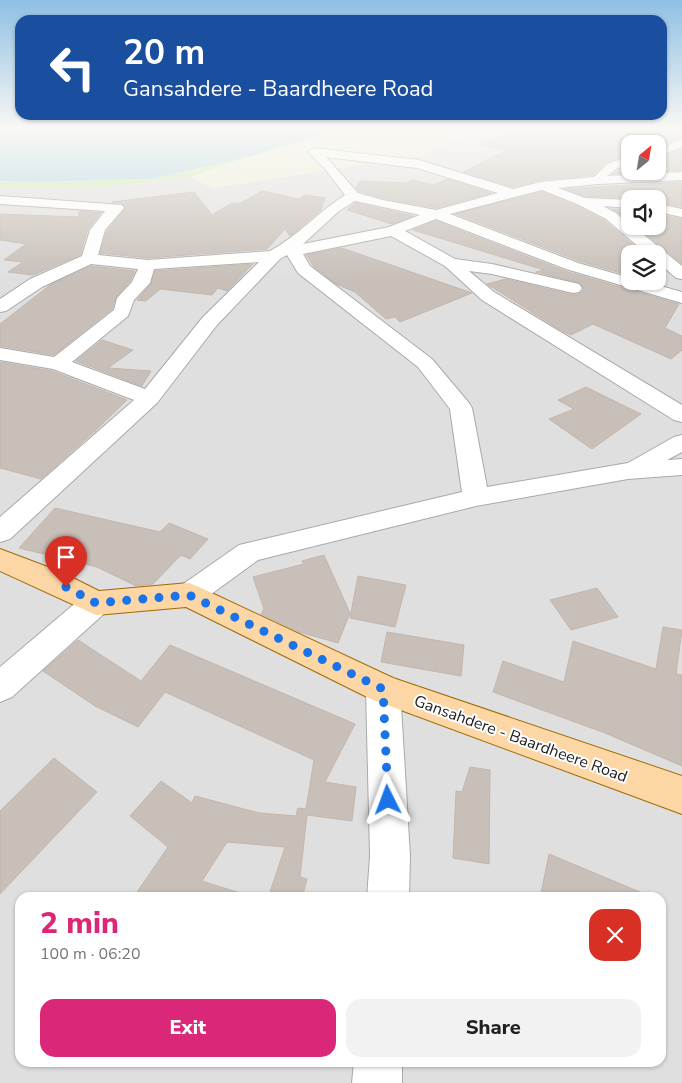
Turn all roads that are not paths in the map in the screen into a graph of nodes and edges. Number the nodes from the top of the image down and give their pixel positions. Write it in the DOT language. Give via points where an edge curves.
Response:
graph roads {
  1 [pos="340,180"];
  2 [pos="468,180"];
  3 [pos="598,180"];
  4 [pos="608,180"];
  5 [pos="540,186"];
  6 [pos="511,193"];
  7 [pos="354,196"];
  8 [pos="0,200"];
  9 [pos="582,200"];
  10 [pos="621,203"];
  11 [pos="666,209"];
  12 [pos="682,212"];
  13 [pos="436,214"];
  14 [pos="394,231"];
  15 [pos="646,245"];
  16 [pos="286,251"];
  17 [pos="89,259"];
  18 [pos="666,261"];
  19 [pos="452,263"];
  20 [pos="148,265"];
  21 [pos="682,274"];
  22 [pos="573,288"];
  23 [pos="682,298"];
  24 [pos="0,306"];
  25 [pos="0,354"];
  26 [pos="58,364"];
  27 [pos="148,398"];
  28 [pos="682,415"];
  29 [pos="682,442"];
  30 [pos="682,467"];
  31 [pos="628,471"];
  32 [pos="476,497"];
  33 [pos="0,532"];
  34 [pos="0,559"];
  35 [pos="189,595"];
  36 [pos="96,603"];
  37 [pos="0,687"];
  38 [pos="383,689"];
  39 [pos="682,796"];
  40 [pos="388,892"];
  41 [pos="378,1067"];
  42 [pos="377,1083"];
  1 -- 7 [label="street"];
  2 -- 6 [label="street"];
  3 -- 4 [label="street"];
  3 -- 5 [label="street"];
  5 -- 6 [label="street"];
  5 -- 9 [label="street"];
  6 -- 13 [label="street"];
  7 -- 13 [label="street"];
  7 -- 16 [label="street" via="334,208"];
  8 -- 17 [label="street" via="117,208 105,217 94,236"];
  9 -- 10 [label="street"];
  9 -- 15 [label="street" via="611,216"];
  11 -- 12 [label="street"];
  13 -- 14 [label="street"];
  13 -- 23 [label="street" via="572,266"];
  14 -- 16 [label="street"];
  14 -- 19 [label="street"];
  16 -- 20 [label="street"];
  16 -- 27 [label="street" via="210,321"];
  16 -- 32 [label="street" via="304,269 425,363 461,408"];
  17 -- 20 [label="street"];
  17 -- 24 [label="street" via="36,283"];
  18 -- 21 [label="street"];
  19 -- 22 [label="street"];
  19 -- 28 [label="street" via="488,296"];
  20 -- 26 [label="street" via="141,283 126,298 122,312"];
  25 -- 26 [label="street"];
  26 -- 27 [label="street"];
  27 -- 33 [label="street"];
  29 -- 31 [label="street"];
  30 -- 31 [label="street"];
  31 -- 32 [label="street"];
  32 -- 35 [label="street" via="249,552"];
  34 -- 36 [label="main road"];
  35 -- 36 [label="main road"];
  35 -- 38 [label="main road, Gansahdere - Baardheere Road"];
  36 -- 37 [label="street"];
  38 -- 39 [label="main road, Gansahdere - Baardheere Road"];
  38 -- 40 [label="street" via="390,856"];
  41 -- 42 [label="street"];
}
